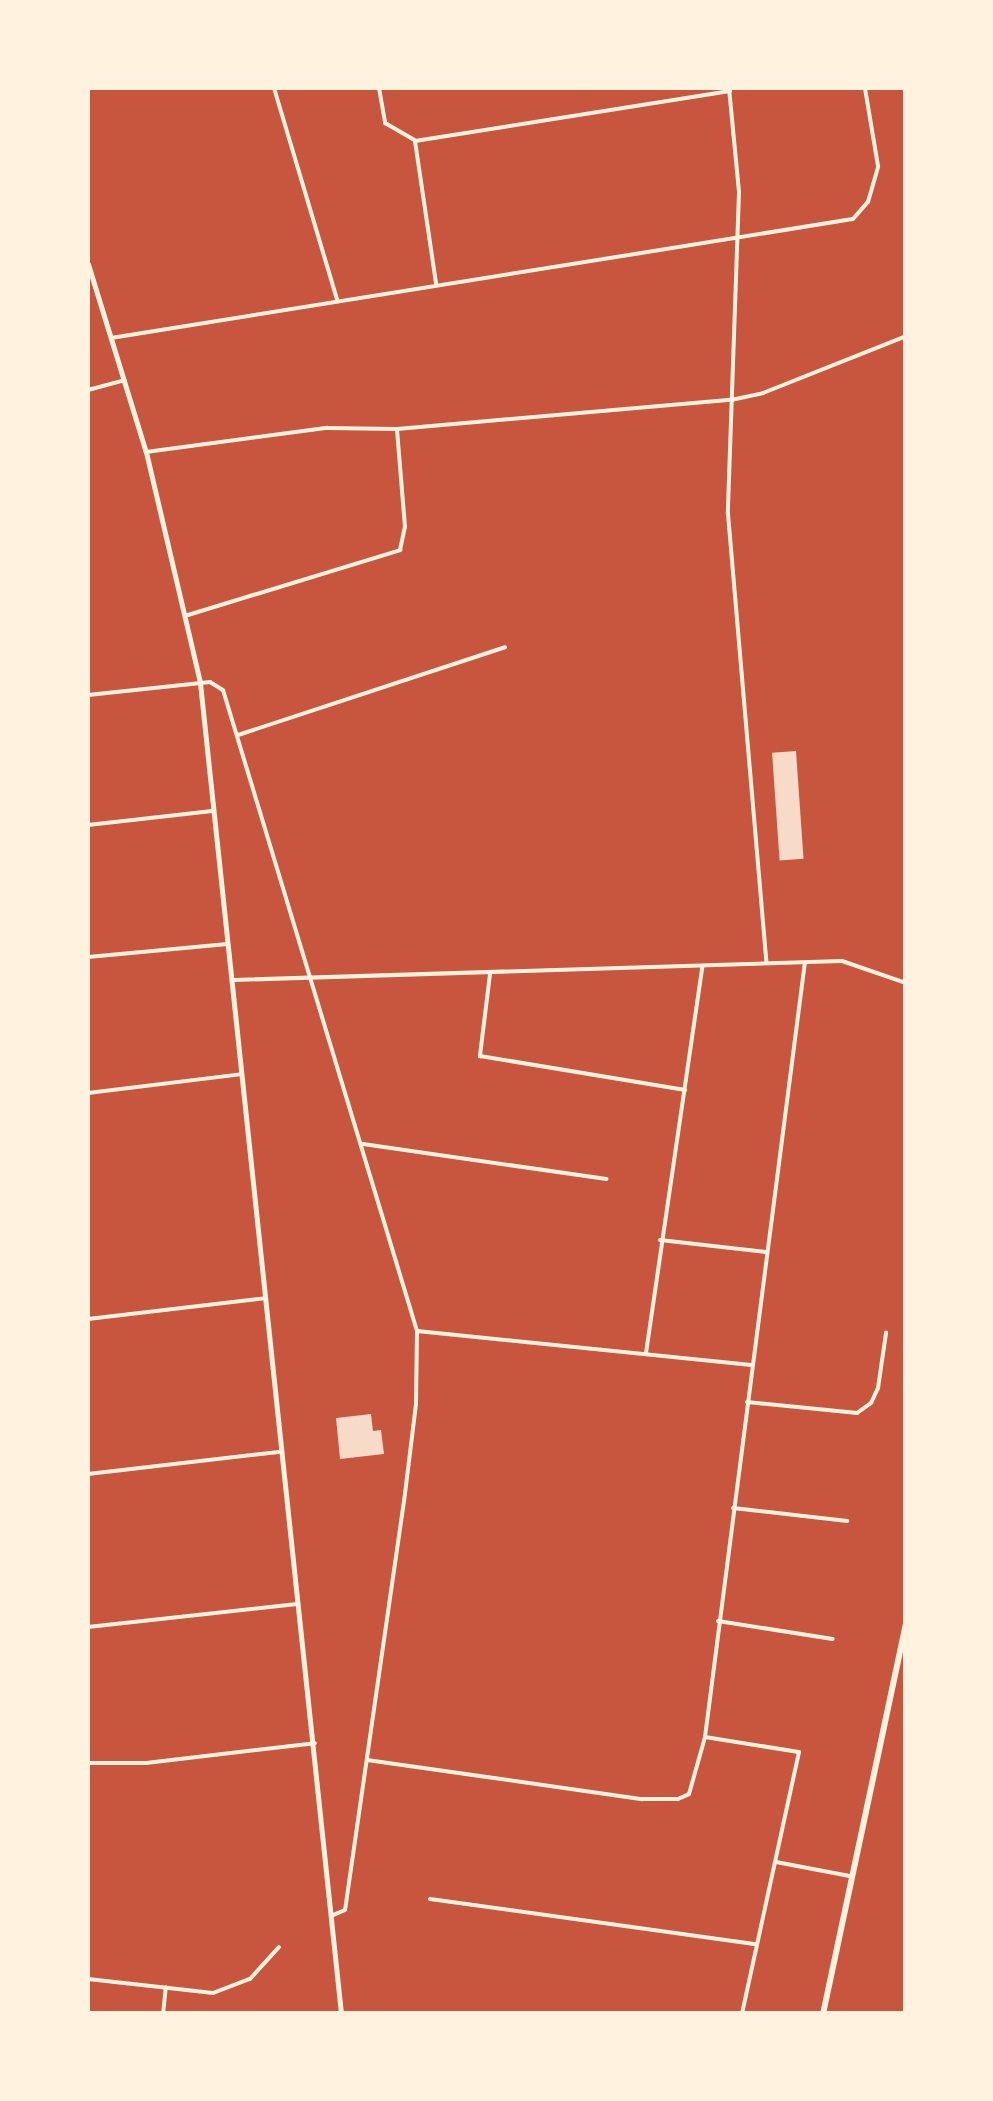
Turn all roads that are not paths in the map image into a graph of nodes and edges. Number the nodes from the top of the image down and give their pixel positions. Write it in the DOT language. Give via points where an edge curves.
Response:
graph roads {
  1 [pos="274,88"];
  2 [pos="379,88"];
  3 [pos="865,88"];
  4 [pos="729,89"];
  5 [pos="415,140"];
  6 [pos="738,239"];
  7 [pos="88,264"];
  8 [pos="436,285"];
  9 [pos="337,300"];
  10 [pos="906,336"];
  11 [pos="111,338"];
  12 [pos="125,380"];
  13 [pos="88,390"];
  14 [pos="732,400"];
  15 [pos="397,429"];
  16 [pos="146,452"];
  17 [pos="188,614"];
  18 [pos="505,647"];
  19 [pos="200,683"];
  20 [pos="88,696"];
  21 [pos="238,735"];
  22 [pos="215,811"];
  23 [pos="88,825"];
  24 [pos="230,944"];
  25 [pos="88,958"];
  26 [pos="766,962"];
  27 [pos="805,962"];
  28 [pos="702,965"];
  29 [pos="490,972"];
  30 [pos="314,978"];
  31 [pos="234,980"];
  32 [pos="906,984"];
  33 [pos="242,1074"];
  34 [pos="684,1090"];
  35 [pos="88,1094"];
  36 [pos="363,1144"];
  37 [pos="607,1179"];
  38 [pos="660,1240"];
  39 [pos="766,1252"];
  40 [pos="267,1298"];
  41 [pos="88,1319"];
  42 [pos="418,1331"];
  43 [pos="886,1333"];
  44 [pos="646,1353"];
  45 [pos="753,1365"];
  46 [pos="747,1402"];
  47 [pos="280,1452"];
  48 [pos="88,1474"];
  49 [pos="733,1508"];
  50 [pos="847,1521"];
  51 [pos="295,1604"];
  52 [pos="718,1621"];
  53 [pos="906,1625"];
  54 [pos="88,1627"];
  55 [pos="833,1639"];
  56 [pos="705,1737"];
  57 [pos="315,1743"];
  58 [pos="367,1760"];
  59 [pos="88,1763"];
  60 [pos="776,1862"];
  61 [pos="852,1876"];
  62 [pos="430,1899"];
  63 [pos="331,1916"];
  64 [pos="756,1944"];
  65 [pos="279,1947"];
  66 [pos="88,1980"];
  67 [pos="166,1987"];
  68 [pos="163,2014"];
  69 [pos="341,2014"];
  70 [pos="742,2014"];
  71 [pos="823,2014"];
  1 -- 9 [label="street"];
  2 -- 5 [label="street" via="385,123"];
  3 -- 6 [label="street" via="878,166 868,202 852,219"];
  4 -- 5 [label="street"];
  4 -- 6 [label="street"];
  5 -- 8 [label="street"];
  6 -- 8 [label="street"];
  6 -- 14 [label="street"];
  7 -- 11 [label="main road"];
  8 -- 9 [label="street"];
  9 -- 11 [label="street"];
  10 -- 14 [label="street"];
  11 -- 12 [label="main road"];
  12 -- 13 [label="street"];
  12 -- 16 [label="main road"];
  14 -- 15 [label="street"];
  14 -- 26 [label="street" via="730,548"];
  15 -- 16 [label="street" via="327,428"];
  15 -- 17 [label="street" via="406,526 400,550"];
  16 -- 17 [label="main road"];
  17 -- 19 [label="main road"];
  18 -- 21 [label="street"];
  19 -- 20 [label="street"];
  19 -- 21 [label="street" via="223,690"];
  19 -- 22 [label="main road"];
  21 -- 30 [label="street"];
  22 -- 23 [label="street"];
  22 -- 24 [label="main road"];
  24 -- 25 [label="street"];
  24 -- 31 [label="main road"];
  26 -- 27 [label="street"];
  26 -- 28 [label="street"];
  27 -- 32 [label="street" via="842,961"];
  27 -- 39 [label="street"];
  28 -- 29 [label="street"];
  28 -- 34 [label="street"];
  29 -- 30 [label="street"];
  29 -- 34 [label="street" via="480,1056"];
  30 -- 31 [label="street"];
  30 -- 36 [label="street"];
  31 -- 33 [label="main road"];
  33 -- 35 [label="street"];
  33 -- 40 [label="main road"];
  34 -- 38 [label="street"];
  36 -- 37 [label="street"];
  36 -- 42 [label="street"];
  38 -- 39 [label="street"];
  38 -- 44 [label="street"];
  39 -- 45 [label="street"];
  40 -- 41 [label="street"];
  40 -- 47 [label="main road"];
  42 -- 44 [label="street"];
  42 -- 58 [label="street" via="409,1460"];
  43 -- 46 [label="street" via="878,1388 857,1412"];
  44 -- 45 [label="street"];
  45 -- 46 [label="street"];
  46 -- 49 [label="street"];
  47 -- 48 [label="street"];
  47 -- 51 [label="main road"];
  49 -- 50 [label="street"];
  49 -- 52 [label="street"];
  51 -- 54 [label="street"];
  51 -- 57 [label="main road"];
  52 -- 55 [label="street"];
  52 -- 56 [label="street"];
  53 -- 61 [label="highway"];
  56 -- 58 [label="street" via="698,1772 688,1794 678,1799"];
  56 -- 60 [label="street" via="799,1752"];
  57 -- 59 [label="street"];
  57 -- 63 [label="main road"];
  58 -- 63 [label="street" via="345,1910"];
  60 -- 61 [label="street"];
  60 -- 64 [label="street"];
  61 -- 71 [label="highway"];
  62 -- 64 [label="street"];
  63 -- 69 [label="main road"];
  64 -- 70 [label="street"];
  65 -- 67 [label="street" via="237,1986 213,1993"];
  66 -- 67 [label="street"];
  67 -- 68 [label="street"];
}
